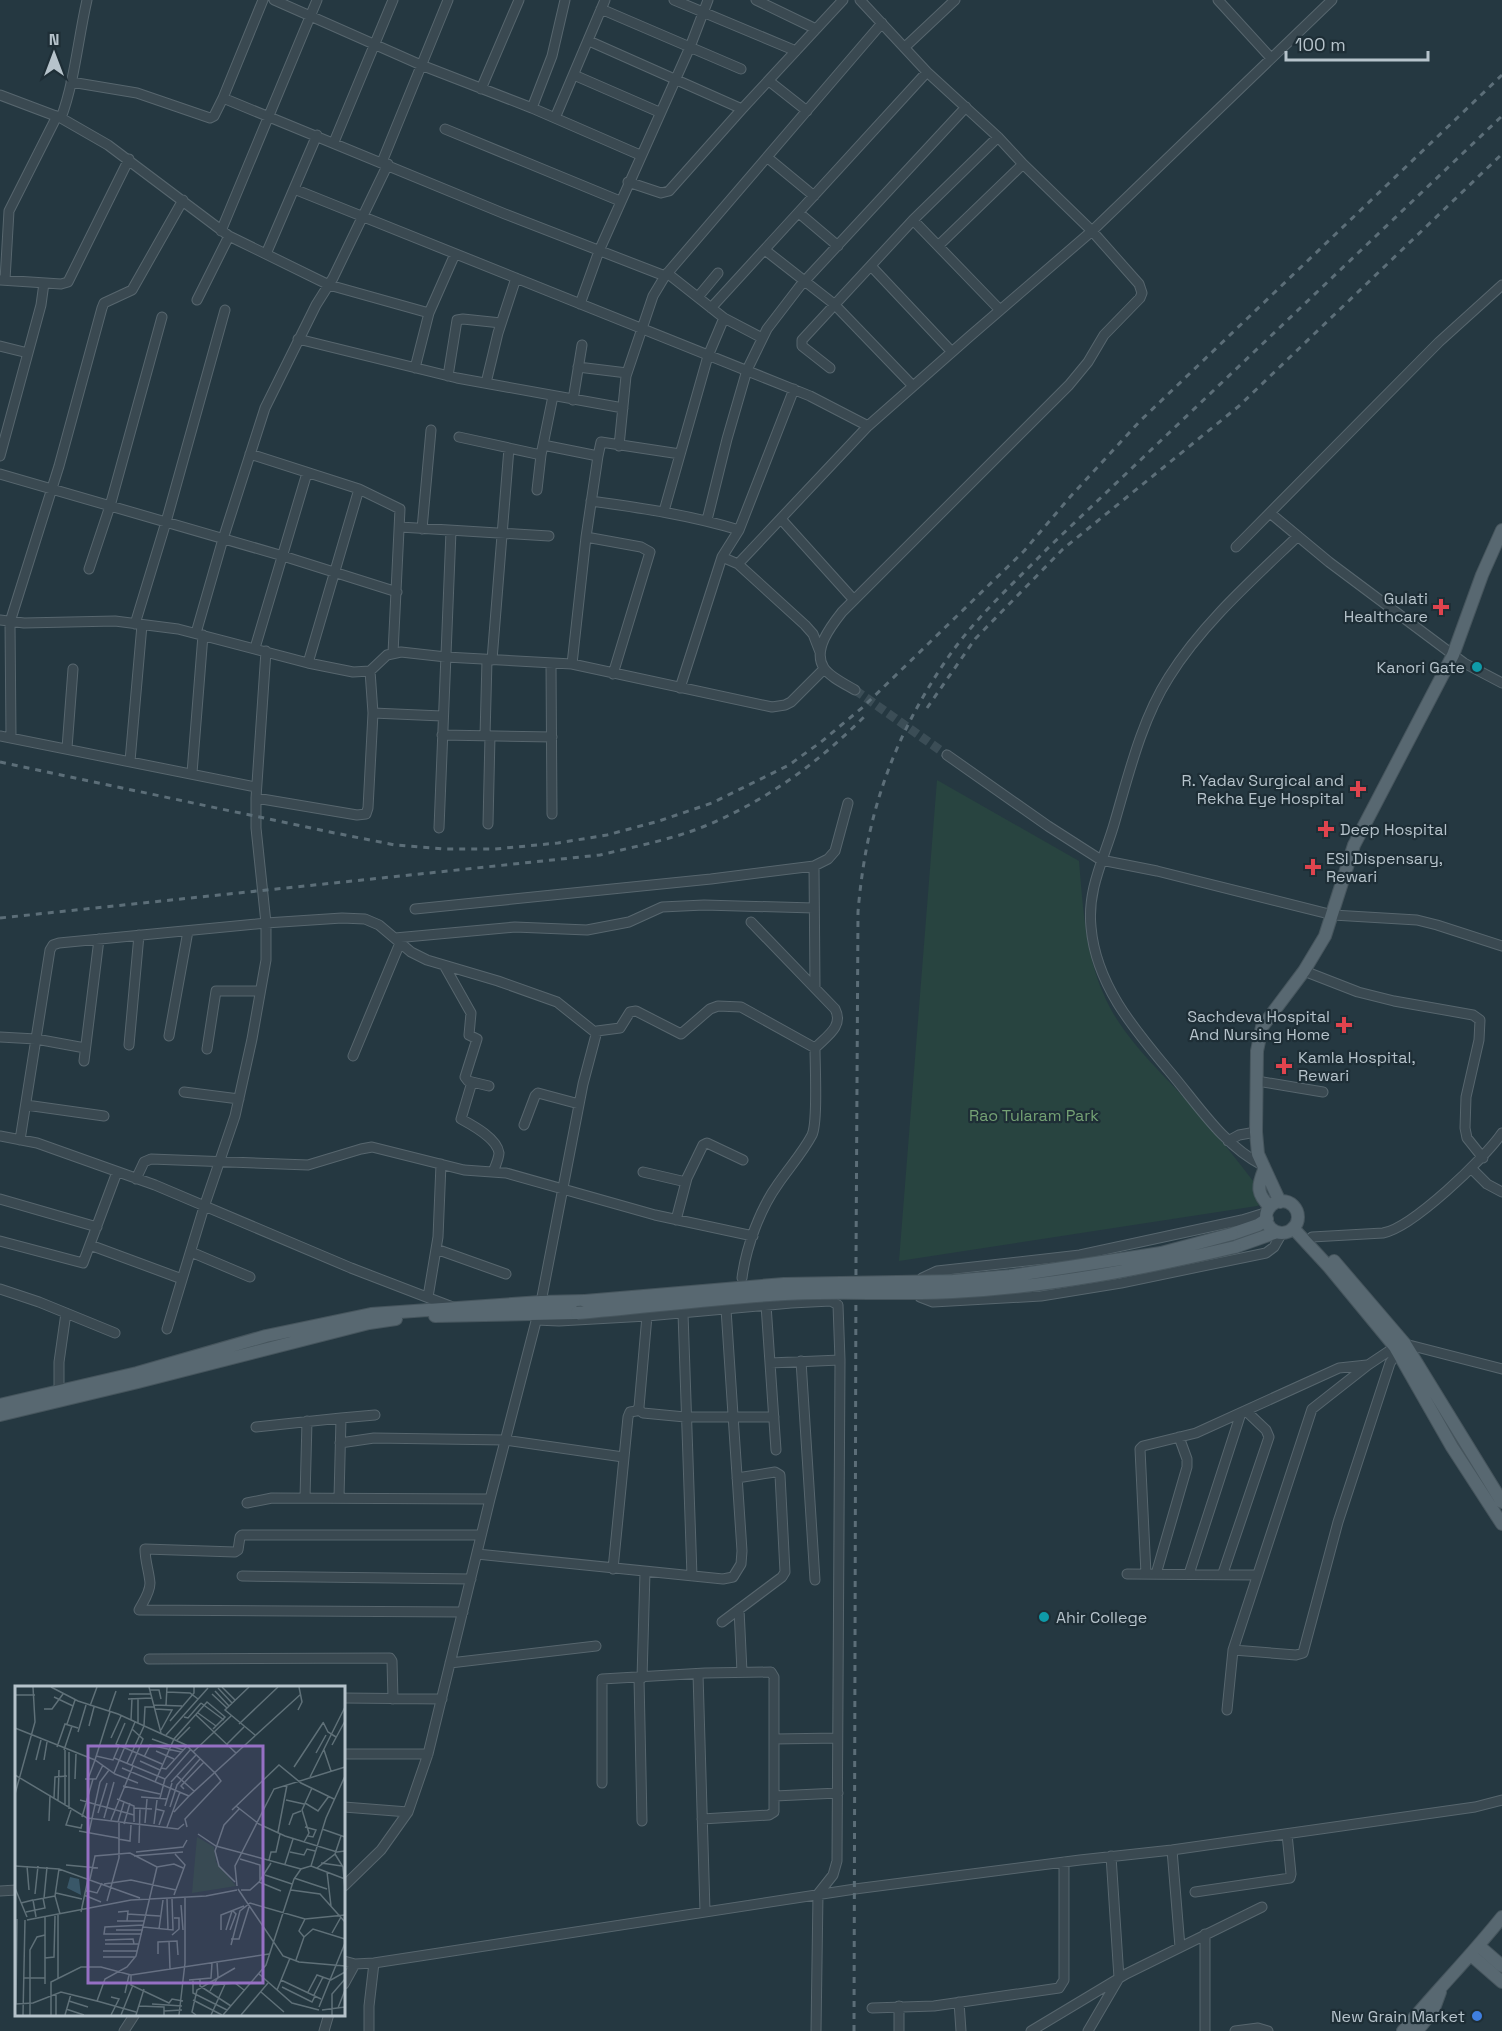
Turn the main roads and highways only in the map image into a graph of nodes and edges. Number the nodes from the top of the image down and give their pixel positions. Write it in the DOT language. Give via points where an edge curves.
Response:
graph roads {
  1 [pos="1502,530"];
  2 [pos="1271,1210"];
  3 [pos="1287,1229"];
  4 [pos="1233,1240"];
  5 [pos="538,1311"];
  6 [pos="1402,1349"];
  7 [pos="0,1405"];
  8 [pos="0,1415"];
  9 [pos="1502,1501"];
  10 [pos="1502,1524"];
  11 [pos="1502,1917"];
  12 [pos="1475,1951"];
  13 [pos="1502,1966"];
  14 [pos="1502,1982"];
  15 [pos="1442,1989"];
  16 [pos="1403,2031"];
  17 [pos="1417,2031"];
  1 -- 2 [label="main road" via="1453,655 1354,845 1325,936 1262,1027 1256,1132 1263,1168 1260,1194"];
  2 -- 3 [label="main road" via="1270,1227"];
  2 -- 3 [label="main road" via="1293,1206 1298,1214"];
  2 -- 4 [label="main road" via="1258,1225"];
  3 -- 4 [label="main road"];
  3 -- 6 [label="main road"];
  3 -- 6 [label="main road" via="1312,1237 1372,1303"];
  4 -- 5 [label="main road, bridge" via="1010,1276 784,1284 585,1301"];
  4 -- 5 [label="main road, bridge" via="1141,1269 1011,1287 954,1292 785,1294 577,1312"];
  5 -- 7 [label="main road" via="454,1307 359,1316"];
  5 -- 8 [label="main road" via="407,1317 369,1323"];
  6 -- 9 [label="main road"];
  6 -- 10 [label="main road" via="1452,1447"];
  11 -- 12 [label="main road"];
  12 -- 13 [label="main road"];
  12 -- 14 [label="main road"];
  12 -- 15 [label="main road"];
  15 -- 16 [label="main road"];
  15 -- 17 [label="main road" via="1433,2011"];
}
